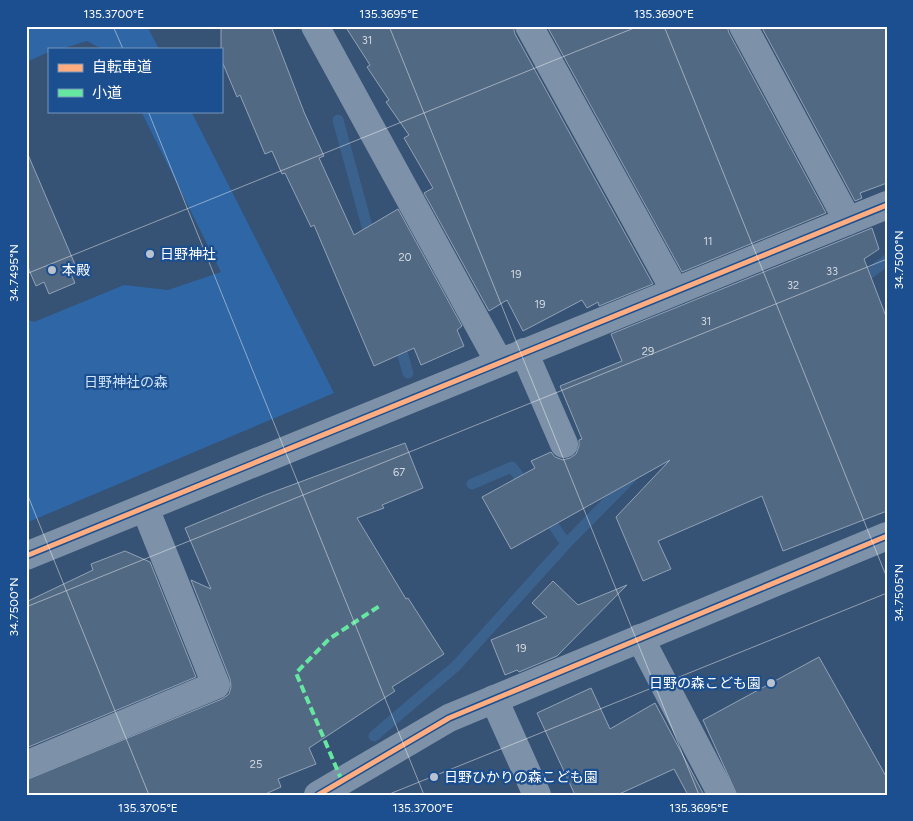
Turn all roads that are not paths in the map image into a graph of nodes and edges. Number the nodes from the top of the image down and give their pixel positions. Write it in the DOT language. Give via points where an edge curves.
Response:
graph roads {
  1 [pos="315,26"];
  2 [pos="529,26"];
  3 [pos="743,26"];
  4 [pos="887,205"];
  5 [pos="848,221"];
  6 [pos="676,291"];
  7 [pos="524,352"];
  8 [pos="498,362"];
  9 [pos="564,444"];
  10 [pos="145,508"];
  11 [pos="887,536"];
  12 [pos="26,556"];
  13 [pos="640,638"];
  14 [pos="494,699"];
  15 [pos="26,765"];
  16 [pos="318,795"];
  17 [pos="537,795"];
  18 [pos="722,795"];
  1 -- 8 [label="street"];
  2 -- 6 [label="street"];
  3 -- 5 [label="street"];
  4 -- 5 [label="street"];
  5 -- 6 [label="street"];
  6 -- 7 [label="street"];
  7 -- 8 [label="street"];
  7 -- 9 [label="street"];
  8 -- 10 [label="street"];
  10 -- 12 [label="street"];
  10 -- 15 [label="street" via="216,685"];
  11 -- 13 [label="street"];
  13 -- 14 [label="street"];
  13 -- 18 [label="street"];
  14 -- 16 [label="street" via="449,718"];
  14 -- 17 [label="street"];
}
